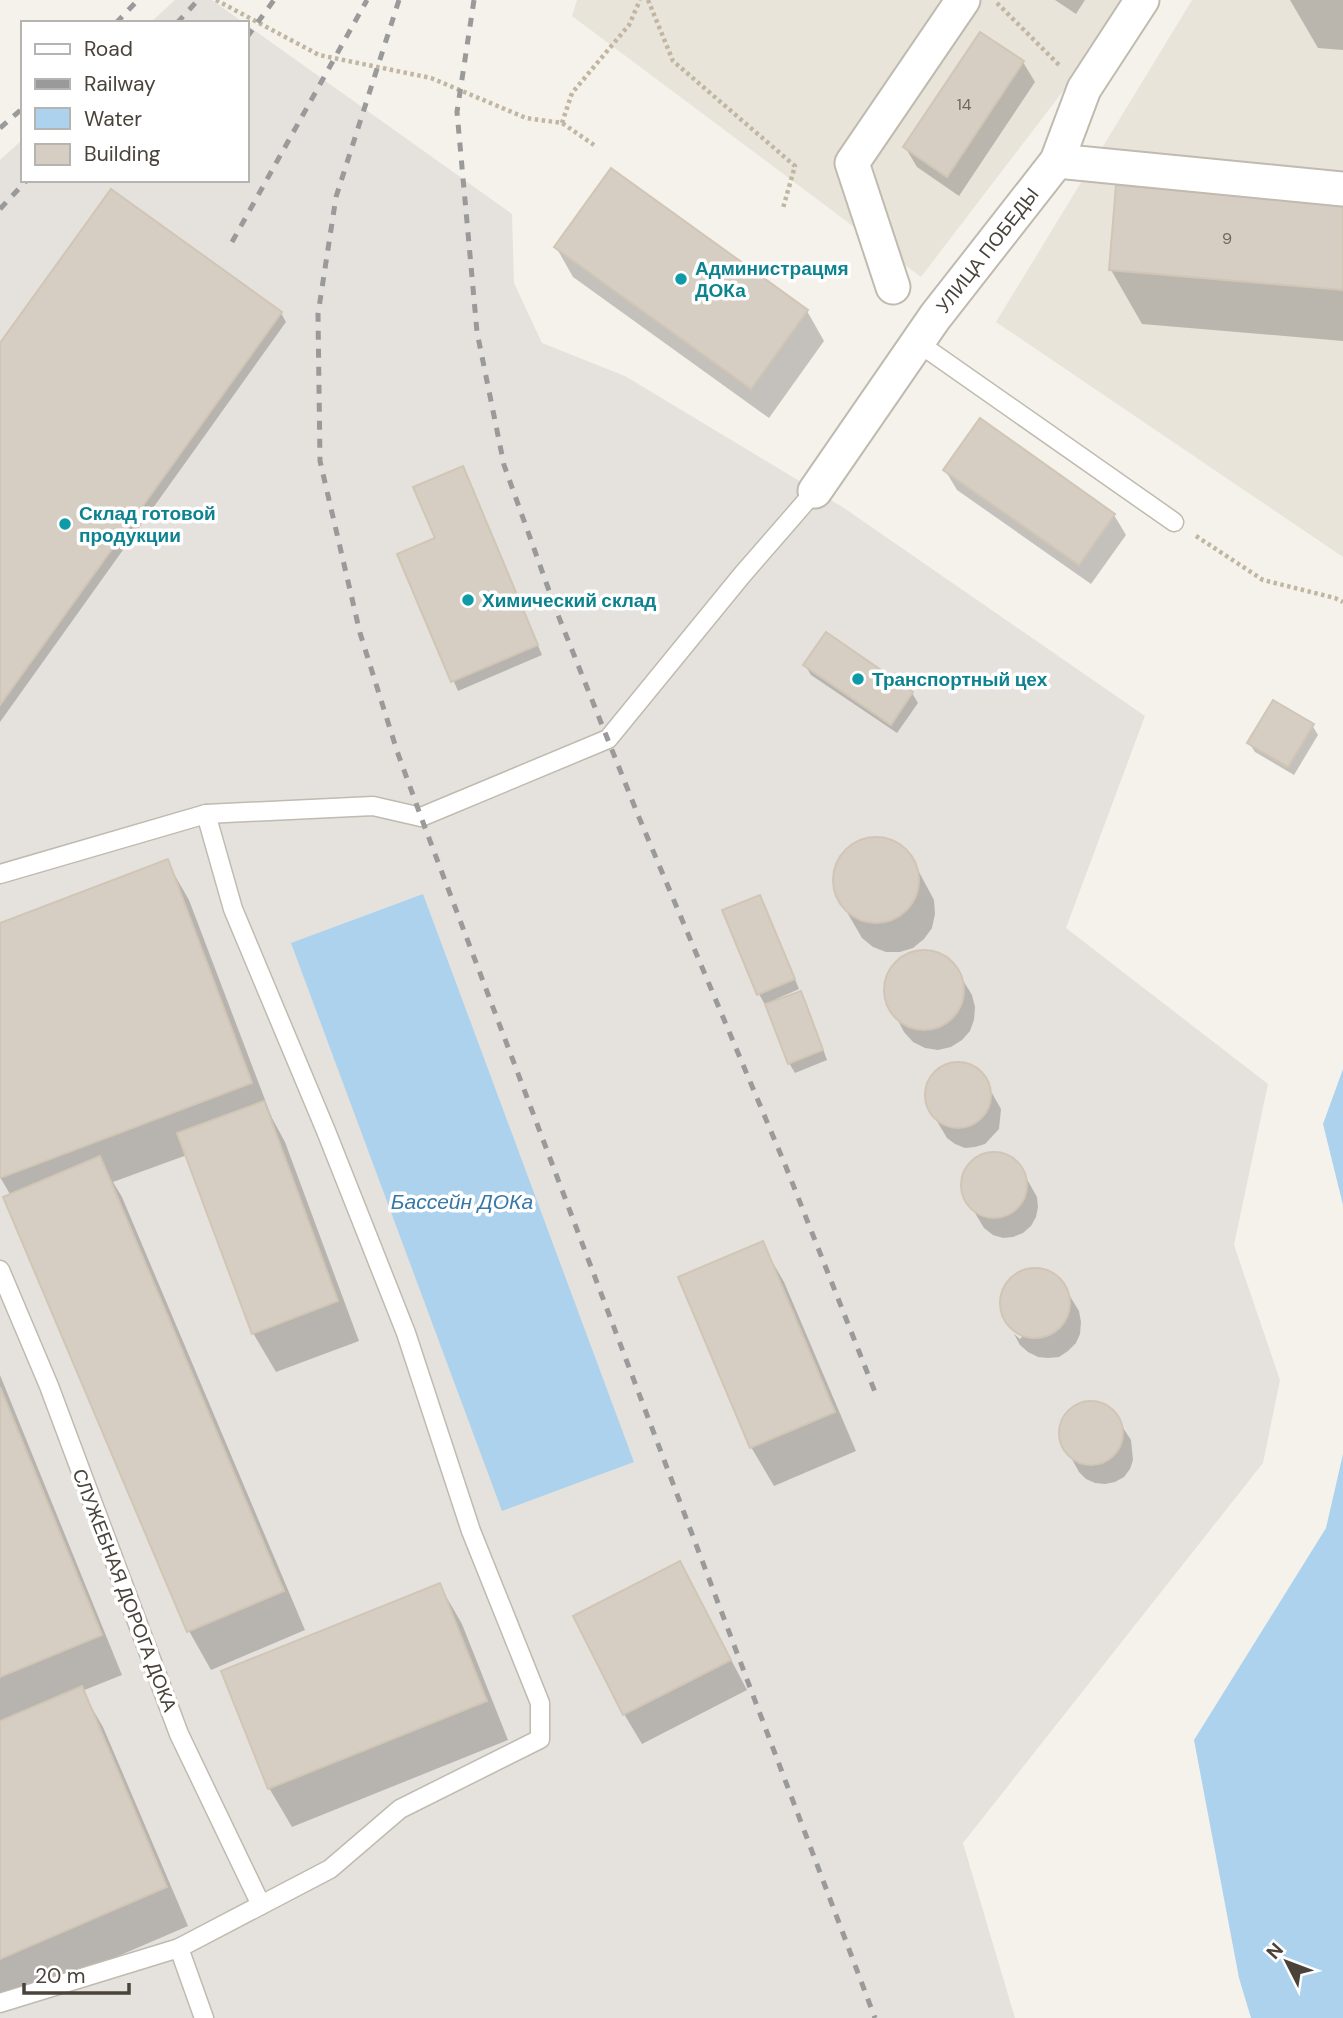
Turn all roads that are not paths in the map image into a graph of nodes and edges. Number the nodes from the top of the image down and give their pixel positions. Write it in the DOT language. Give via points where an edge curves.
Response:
graph roads {
  1 [pos="963,0"];
  2 [pos="1142,0"];
  3 [pos="1057,161"];
  4 [pos="1343,189"];
  5 [pos="893,287"];
  6 [pos="917,342"];
  7 [pos="815,491"];
  8 [pos="1174,522"];
  9 [pos="206,814"];
  10 [pos="0,874"];
  11 [pos="0,1270"];
  12 [pos="261,1905"];
  13 [pos="179,1948"];
  14 [pos="0,2003"];
  15 [pos="204,2018"];
  1 -- 5 [label="street" via="852,163"];
  2 -- 3 [label="street, УЛИЦА ПОБЕДЫ" via="1084,89"];
  3 -- 4 [label="street"];
  3 -- 6 [label="street, УЛИЦА ПОБЕДЫ"];
  6 -- 7 [label="street, УЛИЦА ПОБЕДЫ"];
  6 -- 8 [label="lane"];
  7 -- 9 [label="lane" via="608,739 421,817 373,806"];
  9 -- 10 [label="lane"];
  9 -- 12 [label="lane" via="233,909 401,1321 471,1531 540,1703 540,1740 400,1809 330,1868"];
  11 -- 12 [label="lane, СЛУЖЕБНАЯ ДОРОГА ДОКА" via="49,1386 179,1734"];
  12 -- 13 [label="lane"];
  13 -- 14 [label="lane"];
  13 -- 15 [label="lane"];
}
